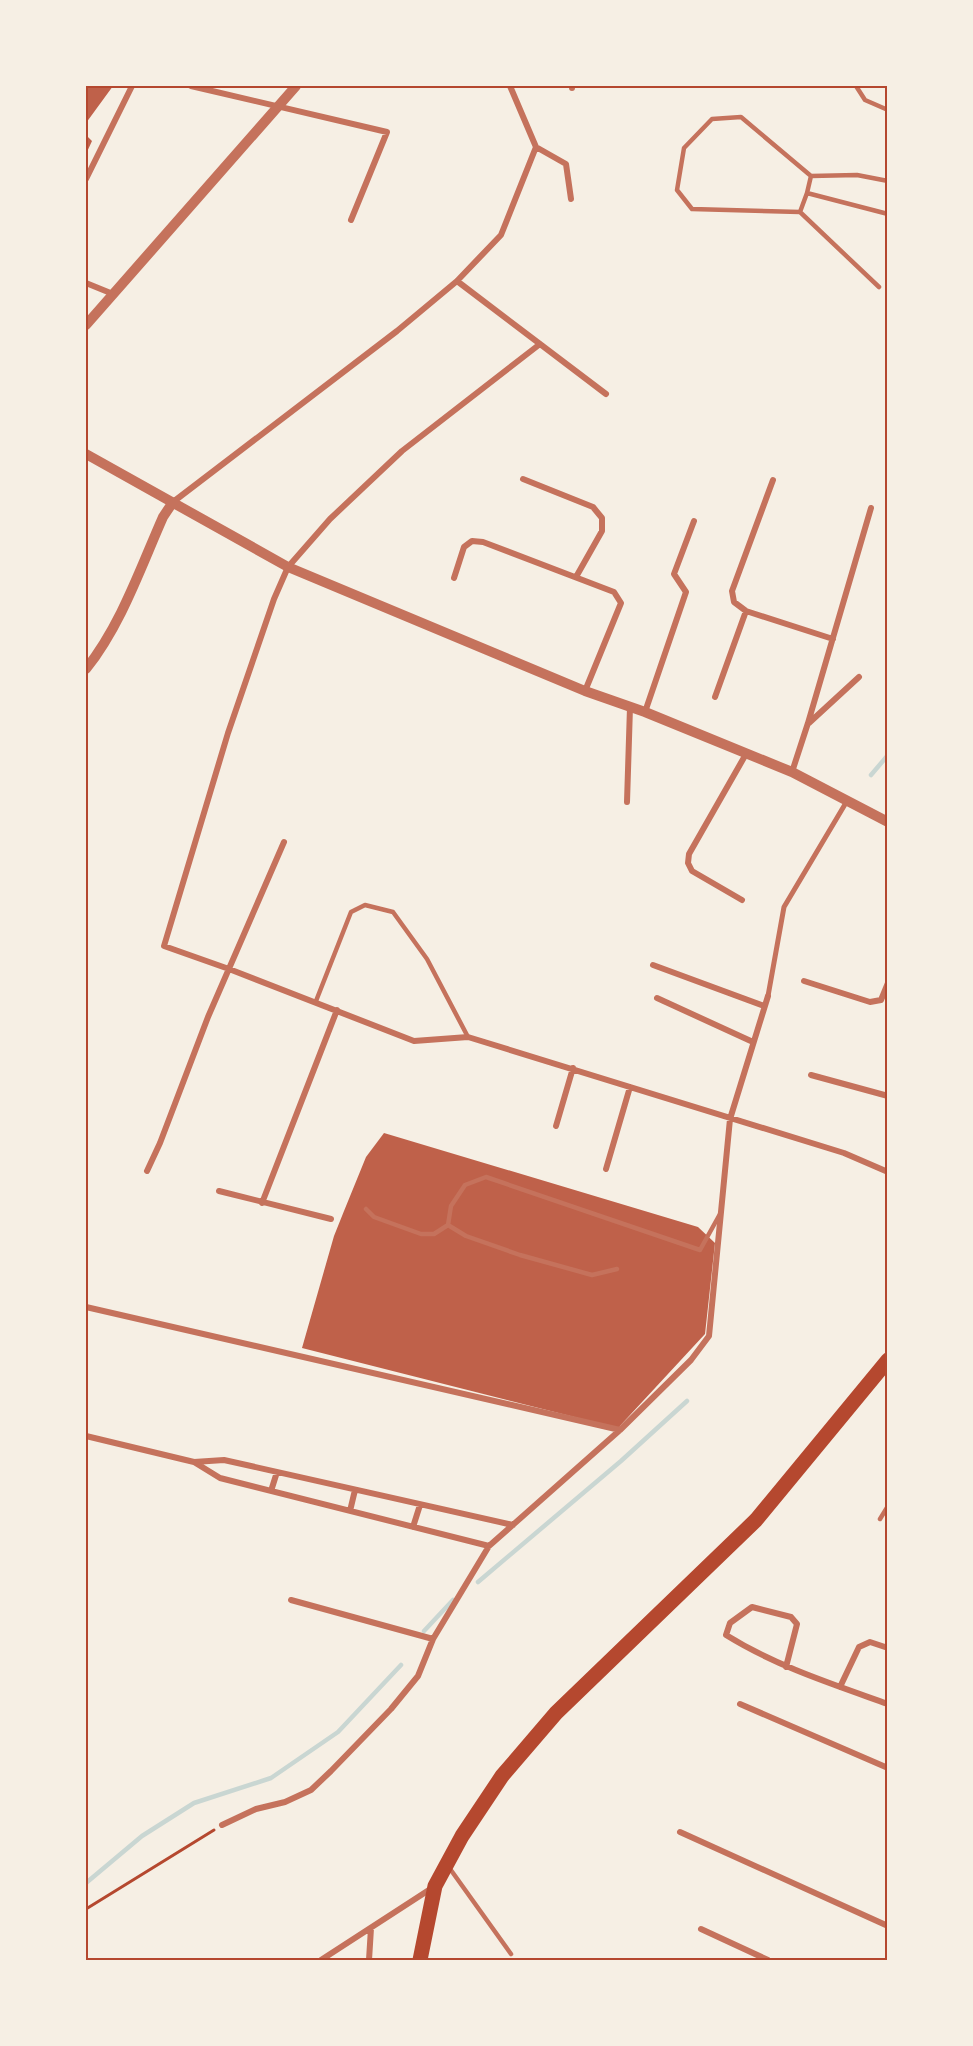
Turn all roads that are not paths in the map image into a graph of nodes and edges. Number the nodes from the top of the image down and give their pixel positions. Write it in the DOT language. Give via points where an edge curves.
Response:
graph roads {
  1 [pos="132,86"];
  2 [pos="191,86"];
  3 [pos="296,86"];
  4 [pos="510,86"];
  5 [pos="856,86"];
  6 [pos="278,106"];
  7 [pos="888,110"];
  8 [pos="536,147"];
  9 [pos="812,176"];
  10 [pos="86,179"];
  11 [pos="888,181"];
  12 [pos="807,193"];
  13 [pos="571,199"];
  14 [pos="800,212"];
  15 [pos="888,214"];
  16 [pos="351,220"];
  17 [pos="457,281"];
  18 [pos="86,283"];
  19 [pos="879,287"];
  20 [pos="112,294"];
  21 [pos="86,325"];
  22 [pos="540,344"];
  23 [pos="606,394"];
  24 [pos="86,454"];
  25 [pos="523,479"];
  26 [pos="773,480"];
  27 [pos="173,502"];
  28 [pos="871,508"];
  29 [pos="694,521"];
  30 [pos="288,567"];
  31 [pos="454,578"];
  32 [pos="576,578"];
  33 [pos="746,611"];
  34 [pos="833,639"];
  35 [pos="86,669"];
  36 [pos="858,677"];
  37 [pos="585,691"];
  38 [pos="715,697"];
  39 [pos="630,707"];
  40 [pos="645,712"];
  41 [pos="808,723"];
  42 [pos="746,754"];
  43 [pos="792,772"];
  44 [pos="847,801"];
  45 [pos="627,802"];
  46 [pos="888,822"];
  47 [pos="284,842"];
  48 [pos="742,900"];
  49 [pos="653,965"];
  50 [pos="230,969"];
  51 [pos="804,981"];
  52 [pos="888,982"];
  53 [pos="768,996"];
  54 [pos="657,998"];
  55 [pos="316,1002"];
  56 [pos="764,1006"];
  57 [pos="337,1010"];
  58 [pos="468,1036"];
  59 [pos="753,1042"];
  60 [pos="573,1068"];
  61 [pos="811,1075"];
  62 [pos="630,1088"];
  63 [pos="888,1096"];
  64 [pos="730,1119"];
  65 [pos="555,1126"];
  66 [pos="606,1169"];
  67 [pos="147,1171"];
  68 [pos="888,1172"];
  69 [pos="219,1191"];
  70 [pos="262,1203"];
  71 [pos="366,1209"];
  72 [pos="722,1212"];
  73 [pos="331,1219"];
  74 [pos="448,1225"];
  75 [pos="617,1269"];
  76 [pos="86,1307"];
  77 [pos="888,1360"];
  78 [pos="620,1430"];
  79 [pos="86,1436"];
  80 [pos="194,1462"];
  81 [pos="277,1472"];
  82 [pos="356,1490"];
  83 [pos="271,1491"];
  84 [pos="420,1505"];
  85 [pos="888,1506"];
  86 [pos="350,1511"];
  87 [pos="880,1519"];
  88 [pos="513,1525"];
  89 [pos="413,1527"];
  90 [pos="489,1546"];
  91 [pos="291,1600"];
  92 [pos="433,1639"];
  93 [pos="888,1648"];
  94 [pos="786,1667"];
  95 [pos="840,1687"];
  96 [pos="740,1704"];
  97 [pos="888,1704"];
  98 [pos="888,1768"];
  99 [pos="222,1825"];
  100 [pos="680,1832"];
  101 [pos="447,1864"];
  102 [pos="435,1886"];
  103 [pos="888,1926"];
  104 [pos="371,1928"];
  105 [pos="701,1929"];
  106 [pos="511,1954"];
  107 [pos="321,1960"];
  108 [pos="369,1960"];
  109 [pos="420,1960"];
  110 [pos="768,1960"];
  1 -- 10 [label="street"];
  2 -- 6 [label="street"];
  3 -- 6 [label="street"];
  4 -- 8 [label="street"];
  5 -- 7 [label="lane" via="864,100"];
  6 -- 16 [label="street" via="387,132"];
  6 -- 20 [label="street"];
  8 -- 13 [label="street" via="566,164"];
  8 -- 17 [label="street" via="501,235"];
  9 -- 11 [label="lane" via="856,175"];
  9 -- 12 [label="lane"];
  9 -- 14 [label="lane" via="741,117 712,119 684,148 677,190 693,209"];
  12 -- 14 [label="lane"];
  12 -- 15 [label="lane"];
  14 -- 19 [label="lane"];
  17 -- 22 [label="street"];
  17 -- 27 [label="street"];
  18 -- 20 [label="street"];
  20 -- 21 [label="street"];
  22 -- 23 [label="street"];
  22 -- 30 [label="street" via="402,451 330,519"];
  24 -- 27 [label="street"];
  25 -- 32 [label="street" via="593,507 602,518 602,531"];
  26 -- 33 [label="street" via="732,591 734,602"];
  27 -- 30 [label="street"];
  27 -- 35 [label="street" via="114,628"];
  28 -- 34 [label="street"];
  29 -- 40 [label="street" via="674,574 686,592"];
  30 -- 37 [label="street"];
  30 -- 50 [label="street" via="228,733 164,946"];
  31 -- 32 [label="street" via="464,547 472,541"];
  32 -- 37 [label="street" via="614,592 621,603"];
  33 -- 34 [label="street"];
  33 -- 38 [label="street"];
  34 -- 41 [label="street"];
  36 -- 41 [label="street"];
  37 -- 39 [label="street"];
  39 -- 40 [label="street"];
  39 -- 45 [label="street"];
  40 -- 42 [label="street"];
  41 -- 43 [label="street"];
  42 -- 43 [label="street"];
  42 -- 48 [label="street" via="688,862 692,871"];
  43 -- 44 [label="street"];
  44 -- 46 [label="street"];
  44 -- 53 [label="street" via="784,907"];
  47 -- 50 [label="street"];
  49 -- 56 [label="street"];
  50 -- 55 [label="street"];
  50 -- 67 [label="street"];
  51 -- 52 [label="street" via="870,1002 881,1000"];
  53 -- 56 [label="street"];
  54 -- 59 [label="street"];
  55 -- 57 [label="street"];
  55 -- 58 [label="lane" via="351,912 365,905 393,912 427,959"];
  56 -- 59 [label="street"];
  57 -- 58 [label="street" via="414,1041"];
  57 -- 70 [label="street"];
  58 -- 60 [label="street"];
  59 -- 64 [label="street"];
  60 -- 62 [label="street"];
  60 -- 65 [label="street"];
  61 -- 63 [label="street"];
  62 -- 64 [label="street"];
  62 -- 66 [label="street"];
  64 -- 68 [label="street" via="844,1153"];
  64 -- 72 [label="street"];
  69 -- 70 [label="street"];
  70 -- 73 [label="street"];
  71 -- 74 [label="lane" via="374,1217 421,1234 434,1234"];
  72 -- 74 [label="lane" via="700,1250 486,1177 465,1185 451,1206"];
  72 -- 78 [label="street" via="709,1336 691,1360"];
  74 -- 75 [label="lane" via="487,1244 592,1275"];
  76 -- 78 [label="street"];
  77 -- 101 [label="main road" via="756,1520 526,1746 483,1803"];
  78 -- 88 [label="street"];
  79 -- 80 [label="street"];
  80 -- 81 [label="street" via="224,1460"];
  80 -- 83 [label="street" via="220,1478"];
  81 -- 82 [label="street"];
  81 -- 83 [label="street"];
  82 -- 84 [label="street"];
  82 -- 86 [label="street"];
  83 -- 86 [label="street"];
  84 -- 88 [label="street"];
  84 -- 89 [label="street"];
  85 -- 87 [label="lane"];
  86 -- 89 [label="street"];
  88 -- 90 [label="street"];
  89 -- 90 [label="street"];
  90 -- 92 [label="street"];
  91 -- 92 [label="street"];
  92 -- 99 [label="street" via="418,1676 311,1790"];
  93 -- 95 [label="street" via="870,1642 858,1647"];
  94 -- 94 [label="street" via="726,1635 730,1623 752,1607 791,1617 797,1624"];
  94 -- 95 [label="street"];
  95 -- 97 [label="street"];
  96 -- 98 [label="street"];
  100 -- 103 [label="street"];
  101 -- 102 [label="main road"];
  101 -- 106 [label="lane"];
  102 -- 104 [label="street"];
  102 -- 109 [label="main road"];
  104 -- 107 [label="street"];
  104 -- 108 [label="street"];
  105 -- 110 [label="street"];
}
